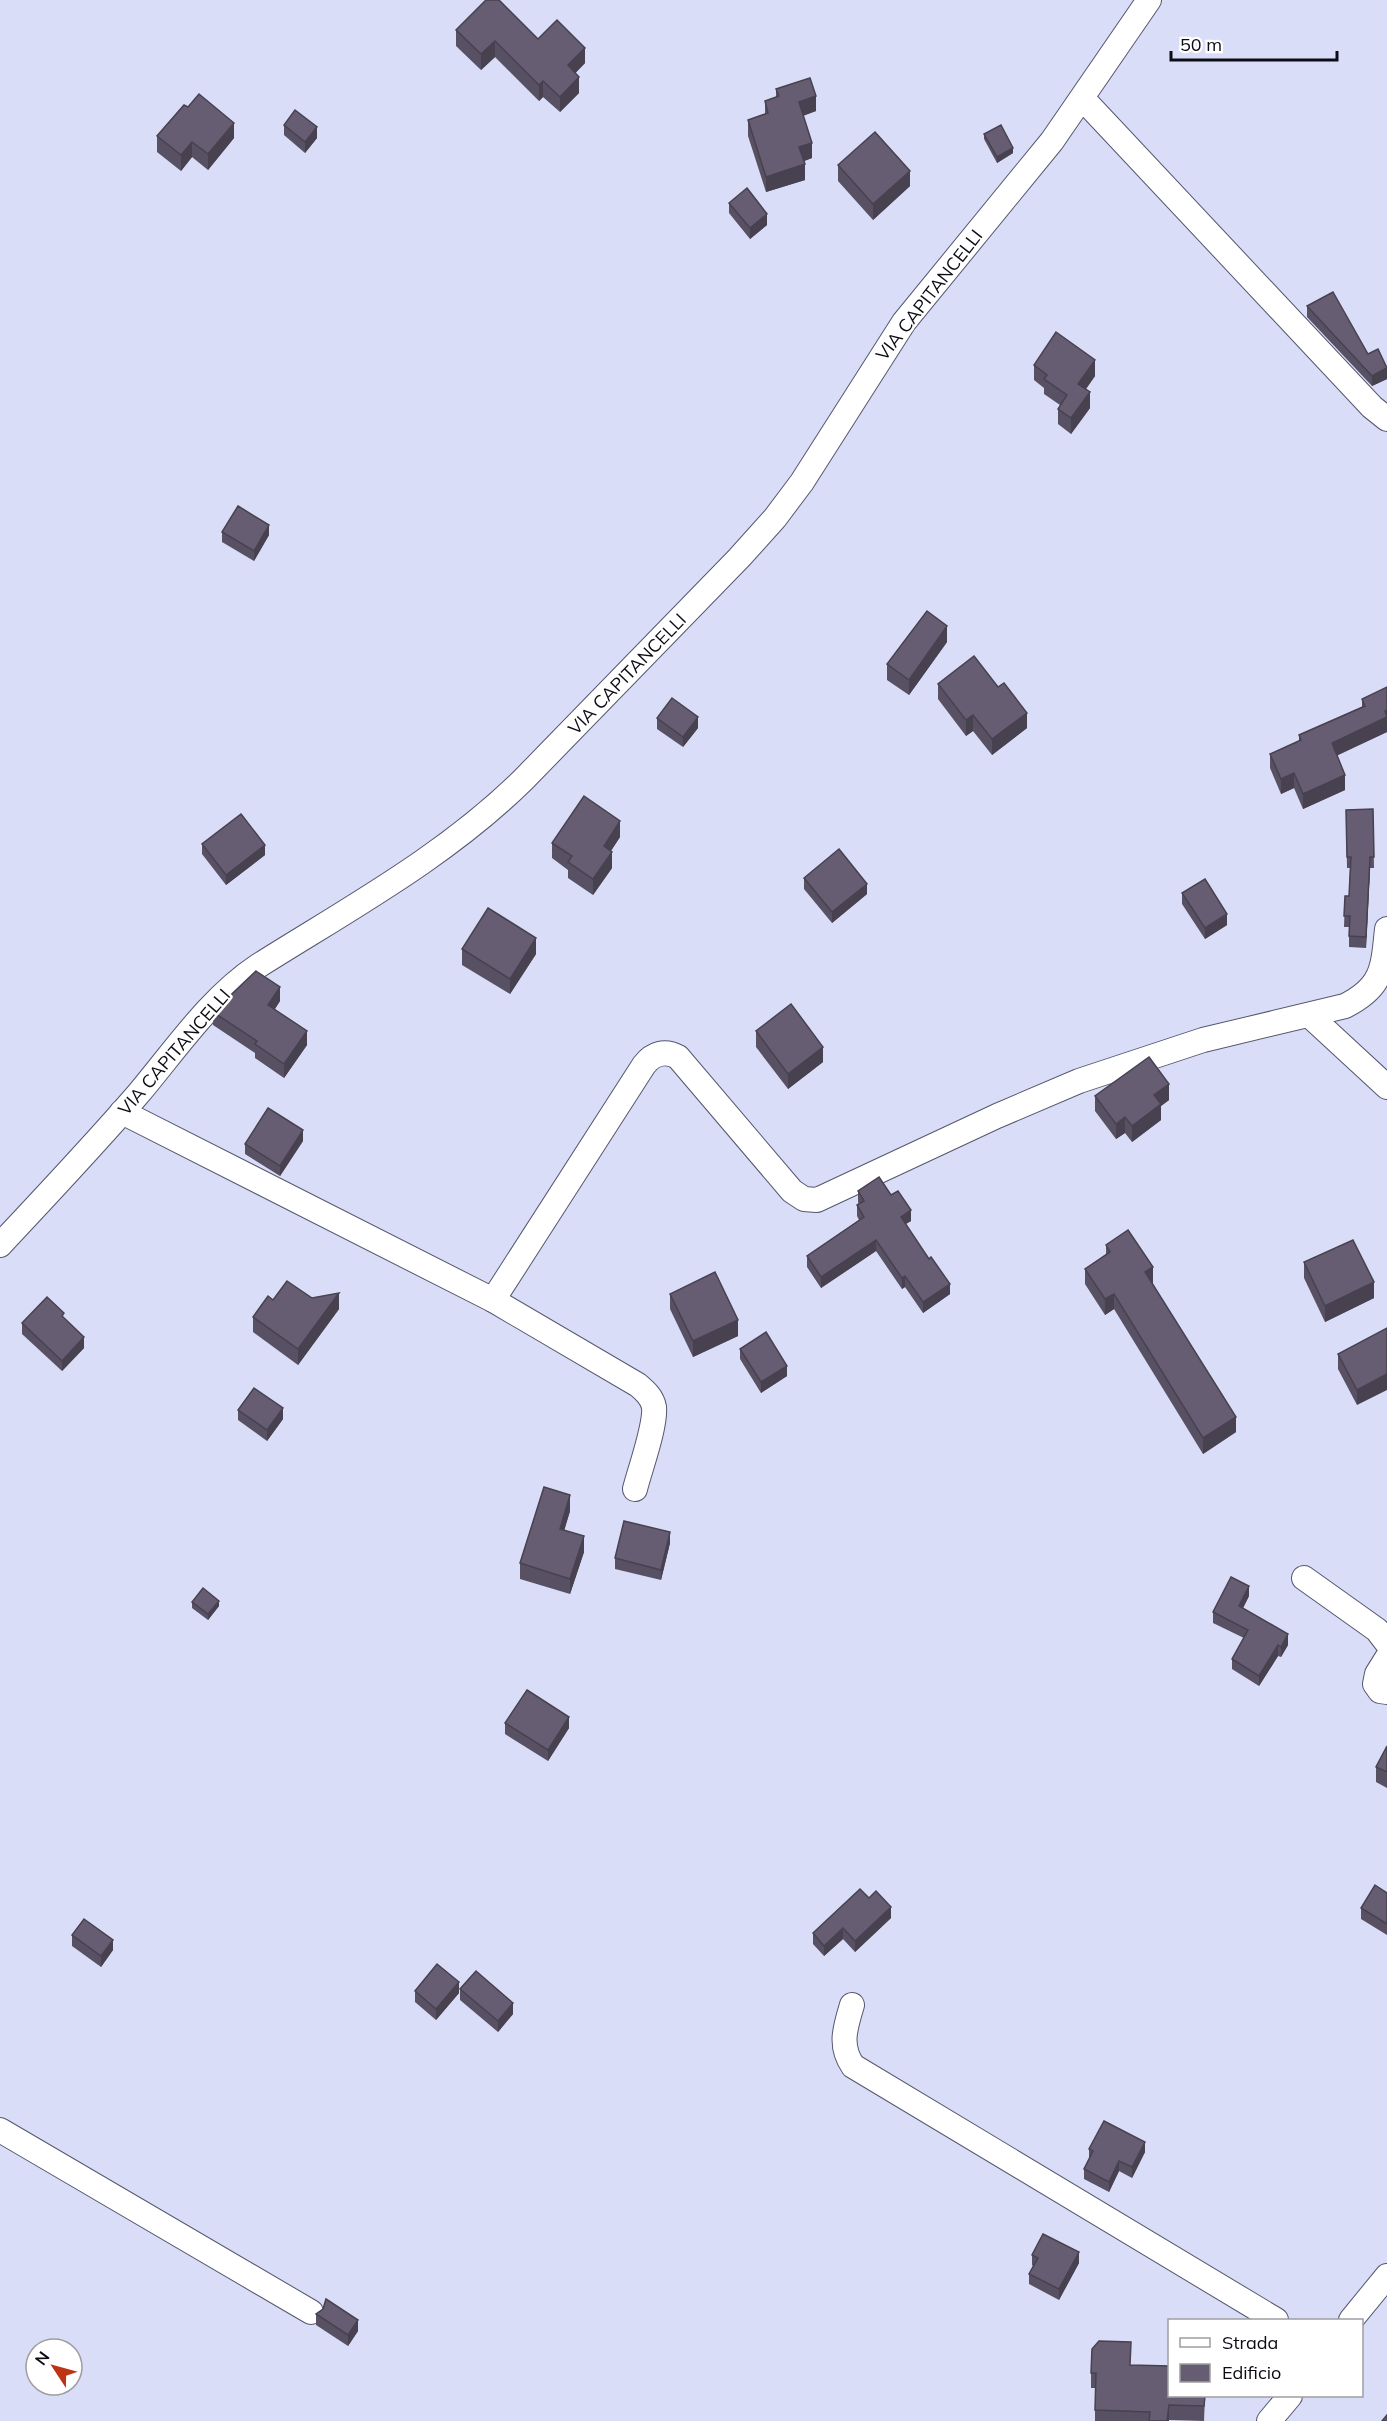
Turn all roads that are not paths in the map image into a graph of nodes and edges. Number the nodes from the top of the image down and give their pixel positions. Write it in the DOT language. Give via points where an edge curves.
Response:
graph roads {
  1 [pos="1149,0"];
  2 [pos="1083,99"];
  3 [pos="1387,419"];
  4 [pos="1387,929"];
  5 [pos="1309,1015"];
  6 [pos="1387,1087"];
  7 [pos="122,1112"];
  8 [pos="0,1245"];
  9 [pos="493,1300"];
  10 [pos="635,1489"];
  11 [pos="1304,1578"];
  12 [pos="1387,1643"];
  13 [pos="1387,1658"];
  14 [pos="1387,1692"];
  15 [pos="852,2005"];
  16 [pos="0,2130"];
  17 [pos="1387,2276"];
  18 [pos="311,2312"];
  19 [pos="1273,2319"];
  20 [pos="1352,2319"];
  21 [pos="1289,2397"];
  22 [pos="1269,2421"];
  1 -- 2 [label="street, VIA CAPITANCELLI"];
  2 -- 3 [label="street"];
  2 -- 7 [label="street, VIA CAPITANCELLI" via="904,322 794,493 740,558 489,812 424,861 239,980 214,1003"];
  4 -- 5 [label="street" via="1382,968 1372,987 1345,1006"];
  5 -- 6 [label="street"];
  5 -- 9 [label="street" via="1184,1046 1068,1085 811,1200 792,1191 681,1060 669,1053 656,1054 644,1065"];
  7 -- 8 [label="street, VIA CAPITANCELLI"];
  7 -- 9 [label="street"];
  9 -- 10 [label="street" via="638,1385 650,1396 654,1407 652,1422"];
  11 -- 12 [label="street" via="1377,1629"];
  13 -- 14 [label="street" via="1376,1684 1380,1691"];
  15 -- 19 [label="street" via="843,2040 854,2066"];
  16 -- 18 [label="street"];
  17 -- 20 [label="street"];
  21 -- 22 [label="street"];
}
